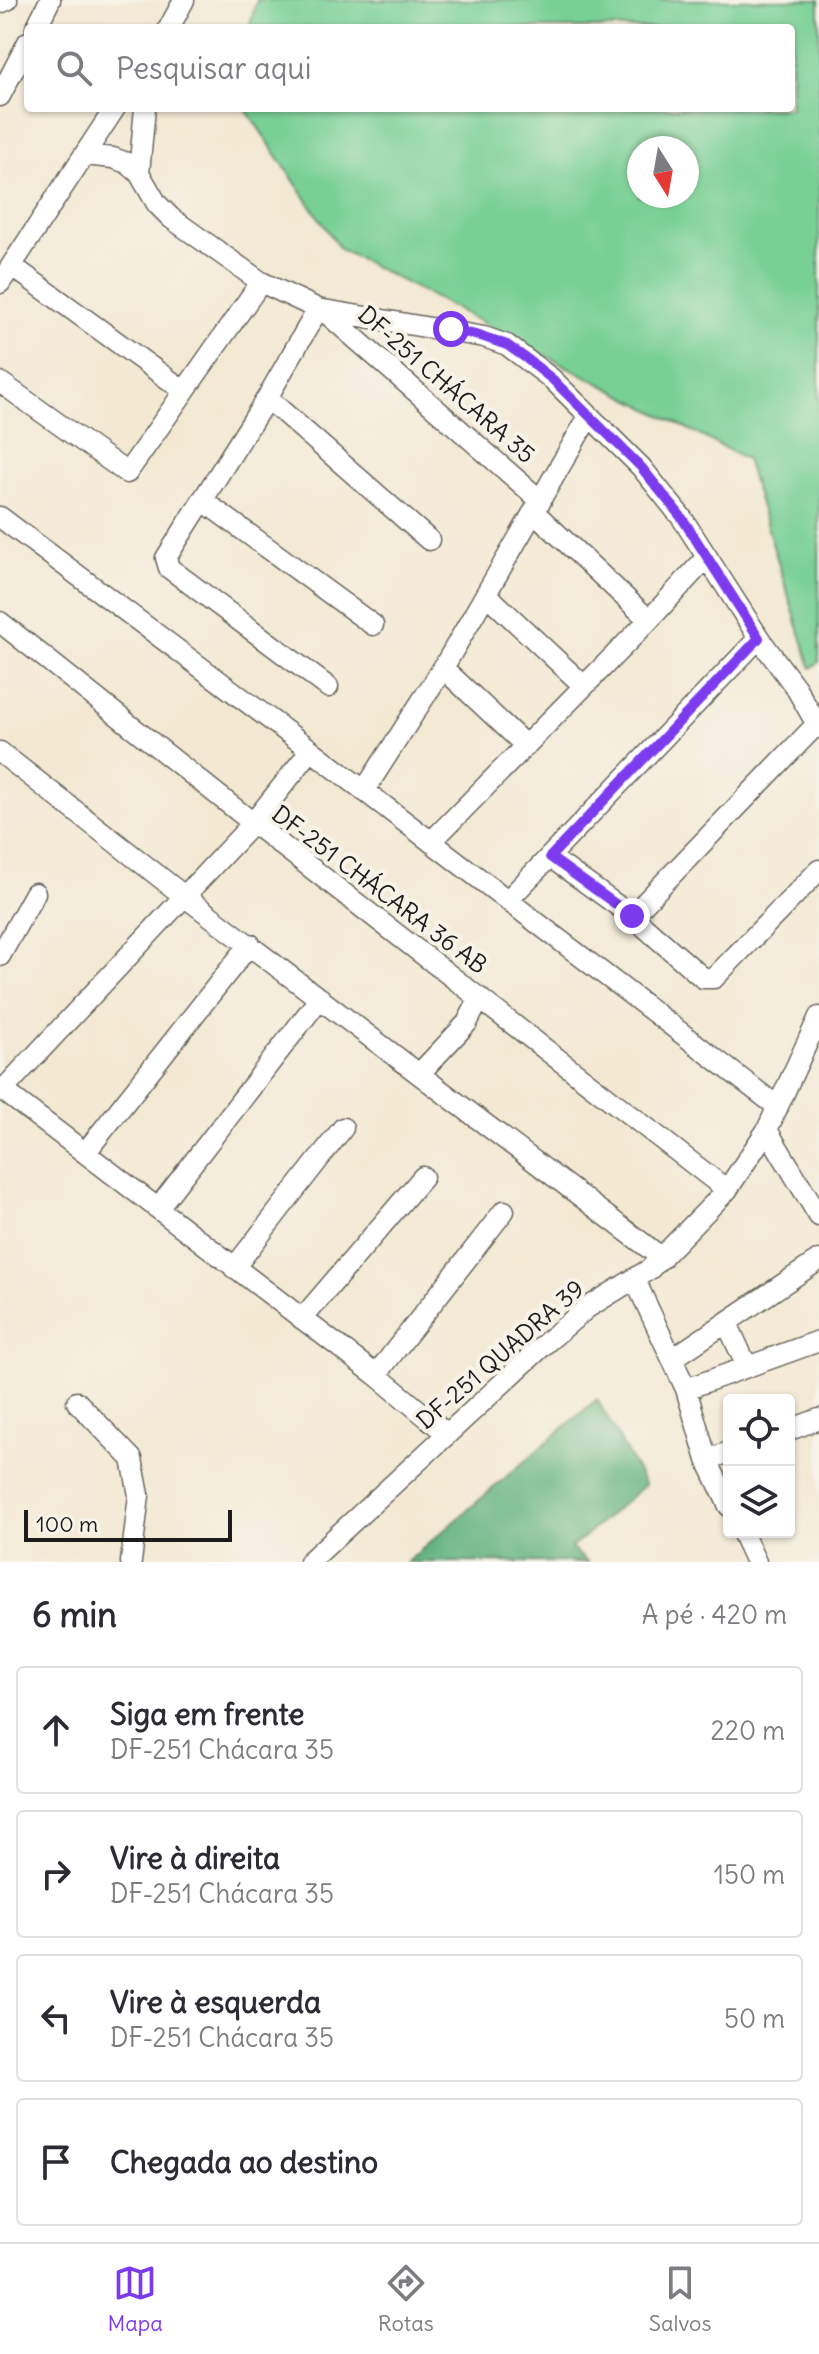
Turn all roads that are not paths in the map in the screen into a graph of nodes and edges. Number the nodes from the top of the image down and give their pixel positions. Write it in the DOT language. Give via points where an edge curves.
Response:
graph roads {
  1 [pos="7,0"];
  2 [pos="50,0"];
  3 [pos="184,0"];
  4 [pos="0,3"];
  5 [pos="38,24"];
  6 [pos="171,24"];
  7 [pos="24,50"];
  8 [pos="0,96"];
  9 [pos="112,112"];
  10 [pos="145,112"];
  11 [pos="84,155"];
  12 [pos="139,173"];
  13 [pos="6,274"];
  14 [pos="261,282"];
  15 [pos="321,310"];
  16 [pos="0,382"];
  17 [pos="183,390"];
  18 [pos="267,398"];
  19 [pos="589,416"];
  20 [pos="202,500"];
  21 [pos="538,507"];
  22 [pos="0,517"];
  23 [pos="429,540"];
  24 [pos="707,557"];
  25 [pos="486,594"];
  26 [pos="649,620"];
  27 [pos="0,622"];
  28 [pos="373,625"];
  29 [pos="759,638"];
  30 [pos="443,668"];
  31 [pos="584,686"];
  32 [pos="328,687"];
  33 [pos="818,726"];
  34 [pos="526,746"];
  35 [pos="311,750"];
  36 [pos="0,752"];
  37 [pos="364,791"];
  38 [pos="253,823"];
  39 [pos="431,842"];
  40 [pos="550,857"];
  41 [pos="819,870"];
  42 [pos="35,893"];
  43 [pos="184,896"];
  44 [pos="508,900"];
  45 [pos="632,916"];
  46 [pos="250,944"];
  47 [pos="0,956"];
  48 [pos="320,998"];
  49 [pos="480,998"];
  50 [pos="819,1017"];
  51 [pos="419,1074"];
  52 [pos="1,1089"];
  53 [pos="778,1107"];
  54 [pos="343,1128"];
  55 [pos="767,1130"];
  56 [pos="85,1153"];
  57 [pos="423,1177"];
  58 [pos="727,1190"];
  59 [pos="158,1208"];
  60 [pos="504,1211"];
  61 [pos="819,1216"];
  62 [pos="662,1258"];
  63 [pos="819,1260"];
  64 [pos="234,1268"];
  65 [pos="635,1280"];
  66 [pos="302,1319"];
  67 [pos="727,1323"];
  68 [pos="819,1341"];
  69 [pos="672,1359"];
  70 [pos="747,1367"];
  71 [pos="376,1375"];
  72 [pos="686,1389"];
  73 [pos="77,1402"];
  74 [pos="819,1419"];
  75 [pos="795,1428"];
  76 [pos="446,1433"];
  77 [pos="723,1454"];
  78 [pos="707,1460"];
  79 [pos="723,1493"];
  80 [pos="745,1538"];
  81 [pos="131,1562"];
  82 [pos="309,1562"];
  83 [pos="756,1562"];
  1 -- 4 [label="street"];
  2 -- 5 [label="street"];
  3 -- 6 [label="street"];
  7 -- 8 [label="street"];
  9 -- 11 [label="street"];
  10 -- 12 [label="street"];
  11 -- 12 [label="street" via="113,158"];
  11 -- 13 [label="street"];
  12 -- 14 [label="street" via="171,218"];
  13 -- 17 [label="street"];
  14 -- 15 [label="street"];
  14 -- 17 [label="street"];
  15 -- 18 [label="street"];
  15 -- 19 [label="street, DF-251 CHÁCARA 35" via="451,329 507,345"];
  15 -- 21 [label="street, DF-251 CHÁCARA 35"];
  16 -- 17 [label="street" via="127,473"];
  18 -- 20 [label="street"];
  18 -- 23 [label="street"];
  19 -- 21 [label="street, DF-251 CHÁCARA 35"];
  19 -- 24 [label="street, DF-251 CHÁCARA 35" via="641,467"];
  20 -- 28 [label="street"];
  20 -- 32 [label="street" via="167,553 169,568"];
  21 -- 25 [label="street, DF-251 CHÁCARA 35"];
  21 -- 26 [label="street, DF-251 CHÁCARA 35"];
  22 -- 35 [label="street"];
  24 -- 26 [label="street"];
  24 -- 29 [label="street, DF-251 CHÁCARA 35"];
  25 -- 30 [label="street, DF-251 CHÁCARA 35"];
  25 -- 31 [label="street"];
  26 -- 31 [label="street"];
  27 -- 38 [label="street"];
  29 -- 33 [label="street, DF-251 CHÁCARA 35"];
  29 -- 40 [label="street"];
  30 -- 34 [label="street"];
  30 -- 37 [label="street, DF-251 CHÁCARA 35"];
  31 -- 34 [label="street"];
  33 -- 45 [label="street, DF-251 CHÁCARA 35"];
  34 -- 39 [label="street"];
  35 -- 37 [label="street"];
  35 -- 38 [label="street"];
  36 -- 43 [label="street"];
  37 -- 39 [label="street"];
  38 -- 43 [label="street, DF-251 CHÁCARA 36 AB"];
  38 -- 49 [label="street, DF-251 CHÁCARA 36 AB"];
  39 -- 44 [label="street"];
  40 -- 44 [label="street"];
  40 -- 45 [label="street"];
  41 -- 45 [label="street" via="714,978 703,978"];
  42 -- 47 [label="street"];
  43 -- 46 [label="street"];
  43 -- 52 [label="street, DF-251 CHÁCARA 36 AB"];
  44 -- 53 [label="street"];
  46 -- 48 [label="street"];
  46 -- 56 [label="street"];
  48 -- 51 [label="street"];
  48 -- 59 [label="street"];
  49 -- 51 [label="street" via="467,1023"];
  49 -- 58 [label="street, DF-251 CHÁCARA 36 AB"];
  50 -- 53 [label="street, DF-251 QUADRA 39"];
  51 -- 62 [label="street"];
  52 -- 56 [label="street"];
  53 -- 55 [label="street, DF-251 QUADRA 39"];
  54 -- 64 [label="street"];
  55 -- 58 [label="street, DF-251 QUADRA 39"];
  55 -- 61 [label="street"];
  56 -- 59 [label="street"];
  57 -- 66 [label="street"];
  58 -- 62 [label="street, DF-251 QUADRA 39"];
  59 -- 64 [label="street"];
  60 -- 71 [label="street"];
  62 -- 65 [label="street, DF-251 QUADRA 39"];
  63 -- 67 [label="street"];
  64 -- 66 [label="street"];
  65 -- 69 [label="street"];
  65 -- 76 [label="street, DF-251 QUADRA 39" via="587,1308"];
  66 -- 71 [label="street"];
  67 -- 69 [label="street"];
  67 -- 70 [label="street"];
  68 -- 70 [label="street"];
  69 -- 72 [label="street"];
  70 -- 72 [label="street"];
  71 -- 76 [label="street"];
  72 -- 78 [label="street"];
  73 -- 81 [label="street" via="132,1459 139,1495"];
  74 -- 75 [label="street"];
  76 -- 82 [label="street, DF-251 QUADRA 39"];
  77 -- 78 [label="street"];
  78 -- 79 [label="street"];
  80 -- 83 [label="street"];
}
